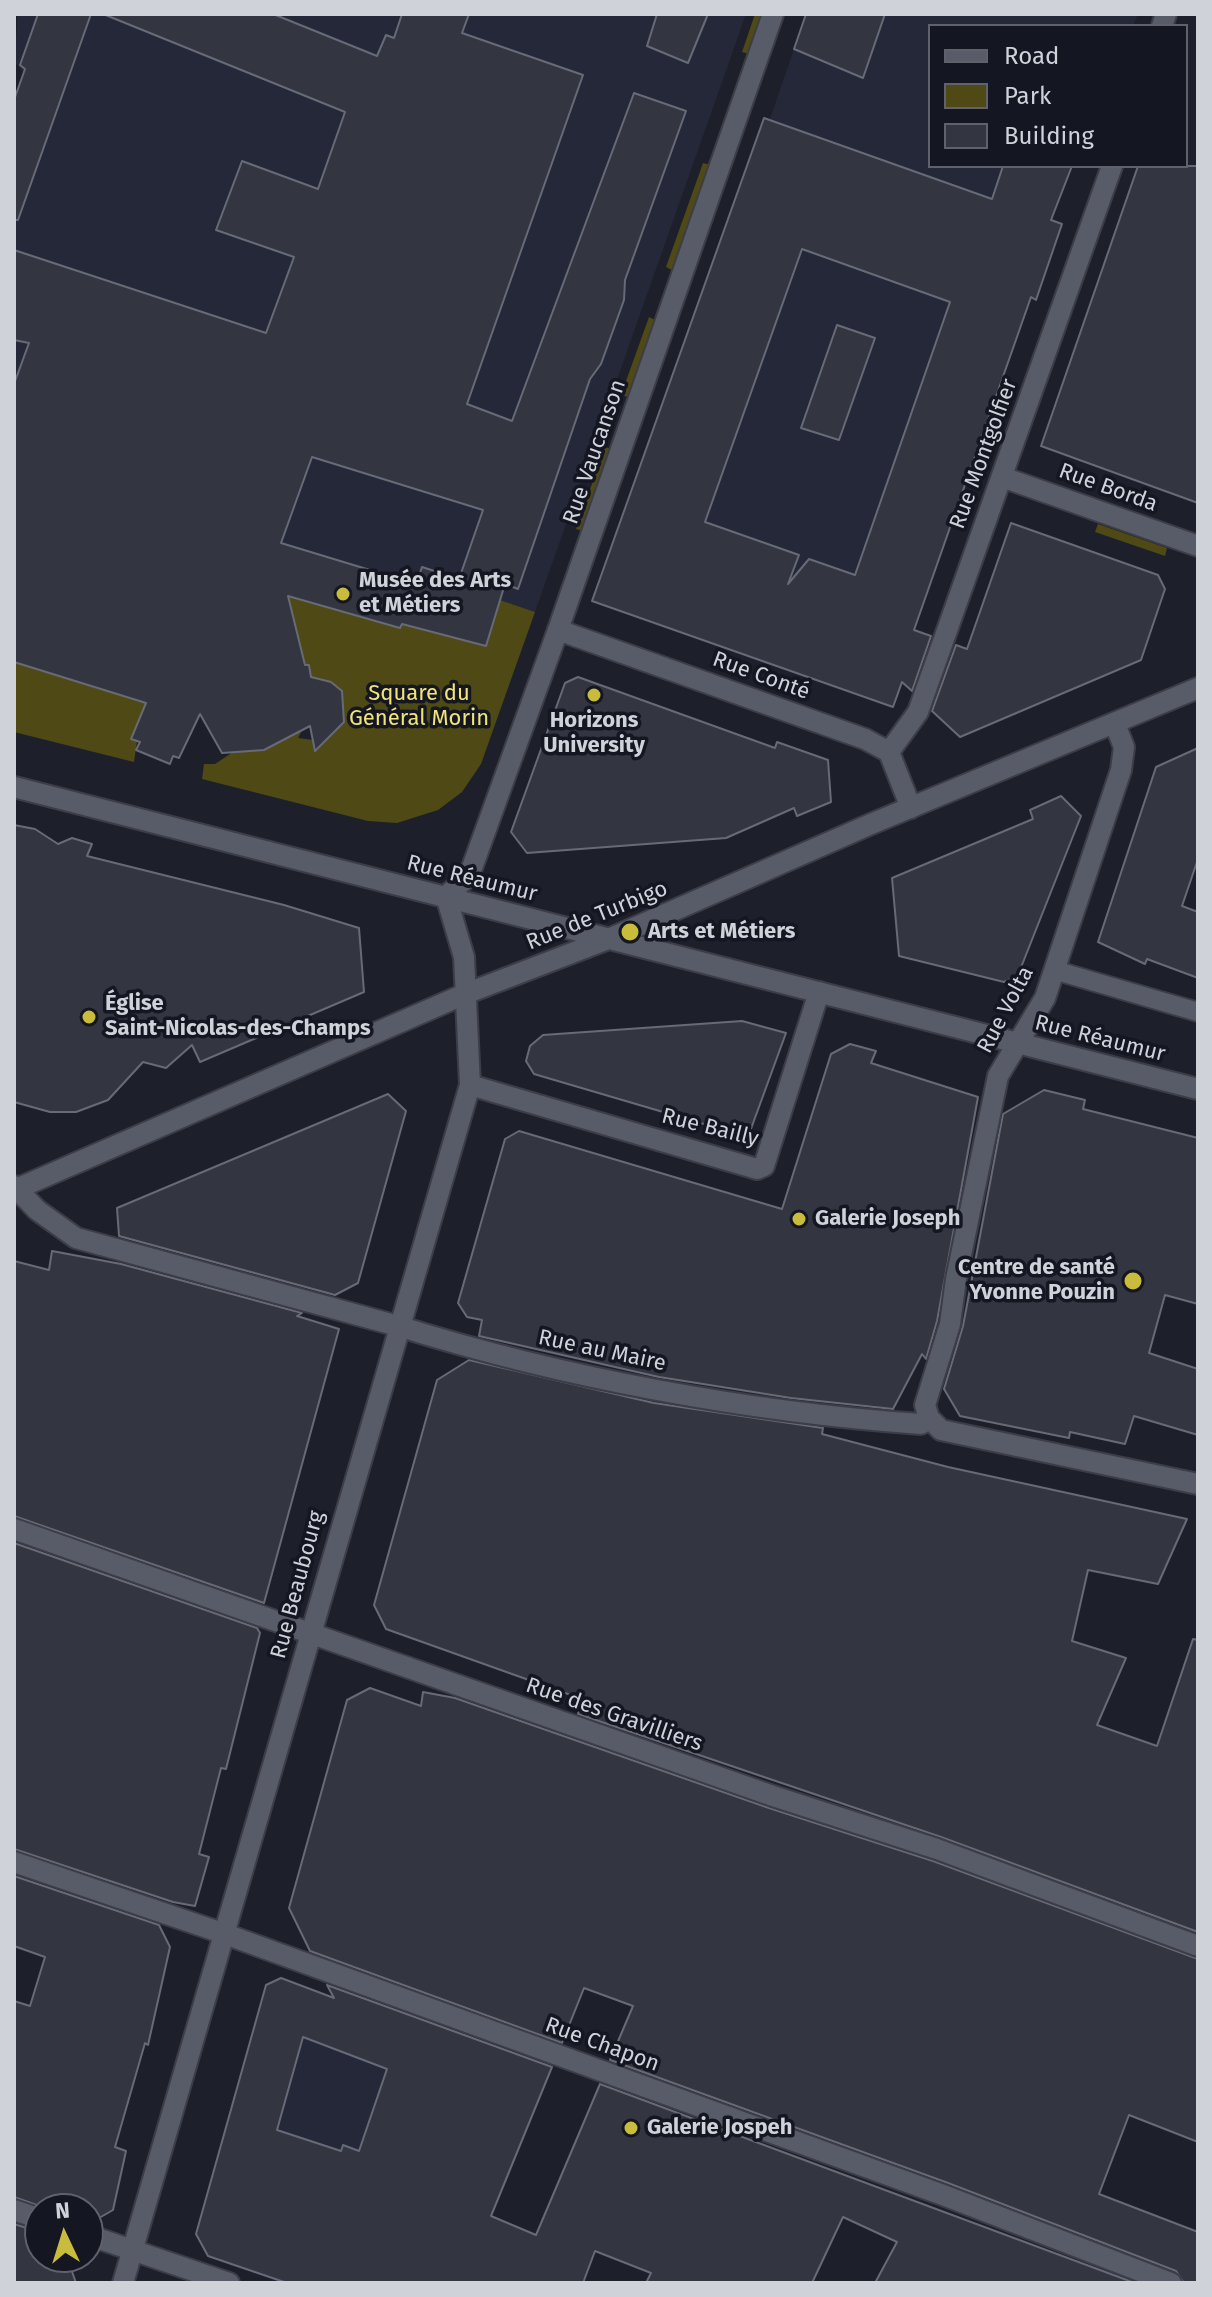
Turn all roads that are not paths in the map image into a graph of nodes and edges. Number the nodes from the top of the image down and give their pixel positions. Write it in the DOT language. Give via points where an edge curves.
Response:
graph roads {
  1 [pos="773,14"];
  2 [pos="1111,168"];
  3 [pos="1002,477"];
  4 [pos="1198,546"];
  5 [pos="558,630"];
  6 [pos="1198,688"];
  7 [pos="1115,724"];
  8 [pos="889,752"];
  9 [pos="14,787"];
  10 [pos="911,808"];
  11 [pos="446,896"];
  12 [pos="611,938"];
  13 [pos="1054,970"];
  14 [pos="819,992"];
  15 [pos="465,994"];
  16 [pos="1198,1012"];
  17 [pos="1017,1043"];
  18 [pos="470,1085"];
  19 [pos="1198,1089"];
  20 [pos="15,1188"];
  21 [pos="398,1326"];
  22 [pos="929,1418"];
  23 [pos="1198,1484"];
  24 [pos="14,1529"];
  25 [pos="309,1634"];
  26 [pos="14,1862"];
  27 [pos="225,1934"];
  28 [pos="1198,1946"];
  29 [pos="104,2240"];
  30 [pos="133,2250"];
  31 [pos="123,2283"];
  32 [pos="229,2283"];
  33 [pos="1171,2283"];
  1 -- 5 [label="street, Rue Vaucanson"];
  2 -- 3 [label="street, Rue Montgolfier"];
  3 -- 4 [label="street, Rue Borda"];
  3 -- 8 [label="street, Rue Montgolfier" via="918,712"];
  5 -- 8 [label="street, Rue Conté"];
  5 -- 11 [label="street, Rue Vaucanson" via="469,876"];
  6 -- 7 [label="street, Rue de Turbigo"];
  7 -- 10 [label="street, Rue de Turbigo"];
  7 -- 13 [label="street, Rue Volta" via="1124,747 1121,770"];
  8 -- 10 [label="street"];
  9 -- 11 [label="street, Rue Réaumur"];
  10 -- 12 [label="street, Rue de Turbigo"];
  11 -- 12 [label="street, Rue Réaumur"];
  11 -- 15 [label="street, Rue Beaubourg" via="464,957"];
  12 -- 14 [label="street, Rue Réaumur"];
  12 -- 15 [label="street, Rue de Turbigo"];
  13 -- 16 [label="lane"];
  13 -- 17 [label="street, Rue Volta" via="1045,998"];
  14 -- 17 [label="street, Rue Réaumur"];
  14 -- 18 [label="street, Rue Bailly" via="764,1166 757,1169"];
  15 -- 18 [label="street, Rue Beaubourg"];
  15 -- 20 [label="street, Rue de Turbigo"];
  17 -- 19 [label="street, Rue Réaumur"];
  17 -- 22 [label="street, Rue Volta" via="998,1076 950,1324 926,1396"];
  18 -- 21 [label="street, Rue Beaubourg"];
  20 -- 21 [label="street, Rue au Maire" via="76,1238"];
  21 -- 22 [label="street, Rue au Maire" via="504,1355 753,1405 921,1424"];
  21 -- 25 [label="street, Rue Beaubourg"];
  22 -- 23 [label="street" via="941,1430"];
  24 -- 25 [label="street, Rue des Gravilliers"];
  25 -- 27 [label="street, Rue Beaubourg"];
  25 -- 28 [label="street, Rue des Gravilliers" via="937,1849"];
  26 -- 27 [label="street, Rue Chapon"];
  27 -- 30 [label="street, Rue Beaubourg"];
  27 -- 33 [label="street, Rue Chapon"];
  29 -- 30 [label="street"];
  30 -- 31 [label="street, Rue Beaubourg"];
  30 -- 32 [label="street"];
}
